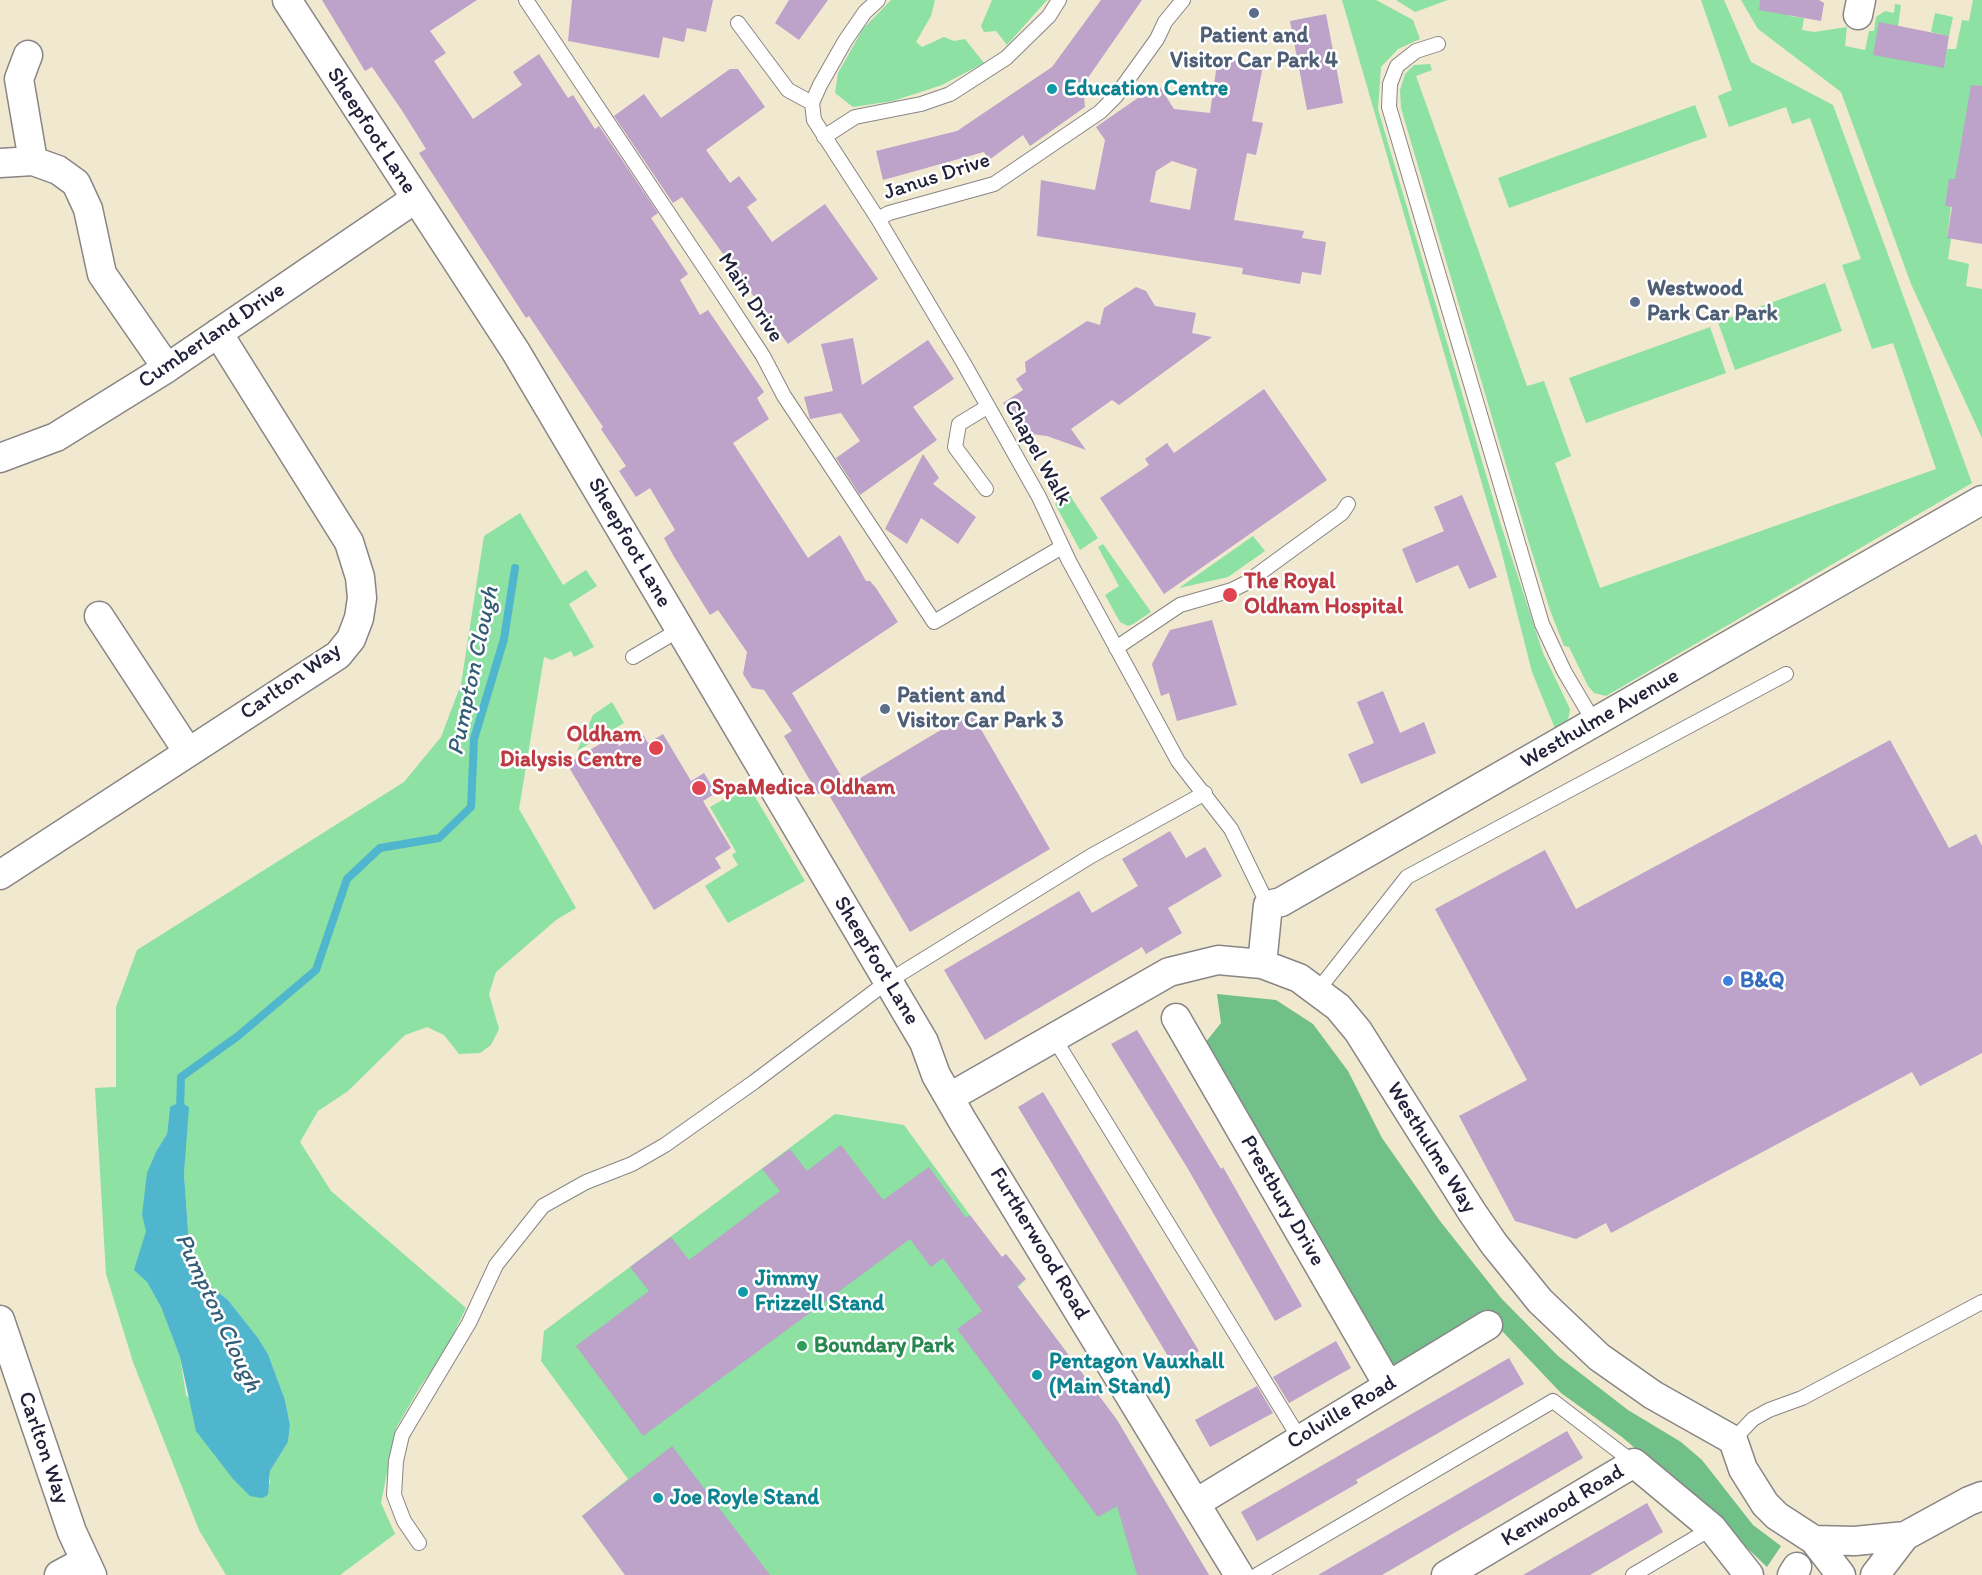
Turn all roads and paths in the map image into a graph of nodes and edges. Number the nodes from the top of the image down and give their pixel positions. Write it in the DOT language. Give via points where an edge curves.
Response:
graph roads {
  1 [pos="287,0"];
  2 [pos="526,0"];
  3 [pos="878,0"];
  4 [pos="1059,0"];
  5 [pos="1183,0"];
  6 [pos="738,23"];
  7 [pos="1438,44"];
  8 [pos="28,55"];
  9 [pos="812,103"];
  10 [pos="824,137"];
  11 [pos="33,161"];
  12 [pos="0,163"];
  13 [pos="415,199"];
  14 [pos="879,219"];
  15 [pos="218,333"];
  16 [pos="166,368"];
  17 [pos="987,407"];
  18 [pos="0,458"];
  19 [pos="986,489"];
  20 [pos="1982,500"];
  21 [pos="1348,504"];
  22 [pos="1062,547"];
  23 [pos="99,616"];
  24 [pos="679,630"];
  25 [pos="1116,648"];
  26 [pos="633,657"];
  27 [pos="1786,674"];
  28 [pos="1594,722"];
  29 [pos="188,752"];
  30 [pos="1204,794"];
  31 [pos="0,875"];
  32 [pos="1268,905"];
  33 [pos="1262,964"];
  34 [pos="887,981"];
  35 [pos="1318,990"];
  36 [pos="1176,1018"];
  37 [pos="1054,1038"];
  38 [pos="950,1097"];
  39 [pos="1982,1302"];
  40 [pos="0,1320"];
  41 [pos="1488,1325"];
  42 [pos="1388,1385"];
  43 [pos="1300,1439"];
  44 [pos="1733,1440"];
  45 [pos="1634,1463"];
  46 [pos="1982,1496"];
  47 [pos="1196,1503"];
  48 [pos="1712,1528"];
  49 [pos="1905,1536"];
  50 [pos="1814,1540"];
  51 [pos="419,1543"];
  52 [pos="78,1570"];
  53 [pos="1239,1575"];
  54 [pos="1257,1575"];
  55 [pos="1446,1575"];
  56 [pos="1633,1575"];
  57 [pos="1749,1575"];
  58 [pos="1841,1575"];
  59 [pos="1875,1575"];
  1 -- 13 [label="street, Sheepfoot Lane"];
  2 -- 22 [label="lane, Main Drive" via="701,261 763,356 784,396 934,622"];
  3 -- 9 [label="lane" via="845,41"];
  4 -- 10 [label="lane" via="1049,16 1006,58 950,94 921,105 855,117"];
  5 -- 14 [label="lane, Janus Drive" via="1116,96 1100,112 994,184"];
  6 -- 9 [label="lane" via="788,90"];
  7 -- 28 [label="lane" via="1416,51 1397,66 1390,84 1389,107 1542,624"];
  8 -- 11 [label="street" via="19,79"];
  9 -- 10 [label="lane, Chapel Walk" via="814,120"];
  10 -- 14 [label="lane, Chapel Walk"];
  11 -- 12 [label="street"];
  11 -- 16 [label="street" via="58,170 76,183 88,209 102,274"];
  13 -- 15 [label="street, Cumberland Drive"];
  13 -- 24 [label="street, Sheepfoot Lane" via="516,352"];
  14 -- 17 [label="lane, Chapel Walk"];
  15 -- 16 [label="street, Cumberland Drive"];
  15 -- 29 [label="street, Carlton Way" via="349,542 362,598 351,639 338,655"];
  16 -- 18 [label="street, Cumberland Drive" via="56,437"];
  17 -- 19 [label="lane" via="959,424 955,447"];
  17 -- 22 [label="lane, Chapel Walk"];
  20 -- 28 [label="street, Westhulme Avenue"];
  21 -- 25 [label="lane" via="1342,513 1246,583 1179,605"];
  22 -- 25 [label="lane, Chapel Walk"];
  23 -- 29 [label="street"];
  24 -- 26 [label="lane"];
  24 -- 34 [label="street, Sheepfoot Lane"];
  25 -- 30 [label="lane, Chapel Walk" via="1178,761"];
  27 -- 35 [label="lane" via="1407,877"];
  28 -- 32 [label="street, Westhulme Avenue" via="1281,902"];
  29 -- 31 [label="street, Carlton Way"];
  30 -- 32 [label="lane, Chapel Walk" via="1231,829"];
  30 -- 34 [label="lane" via="1090,856"];
  32 -- 33 [label="street"];
  33 -- 35 [label="street, Westhulme Way"];
  33 -- 37 [label="street, Westhulme Way" via="1218,960 1169,972"];
  34 -- 38 [label="street, Sheepfoot Lane" via="924,1042 936,1075"];
  34 -- 51 [label="lane" via="665,1145 543,1206 507,1248 469,1323 402,1435 394,1495 404,1521"];
  35 -- 44 [label="street, Westhulme Way" via="1358,1031 1483,1228 1540,1301 1599,1357 1653,1395"];
  36 -- 42 [label="street, Prestbury Drive"];
  37 -- 38 [label="street, Westhulme Way"];
  37 -- 43 [label="lane"];
  38 -- 47 [label="street, Furtherwood Road"];
  39 -- 44 [label="lane" via="1802,1398 1769,1410"];
  40 -- 52 [label="street, Carlton Way"];
  41 -- 42 [label="street, Colville Road"];
  42 -- 43 [label="street, Colville Road"];
  43 -- 47 [label="street, Colville Road"];
  44 -- 50 [label="street" via="1743,1469 1765,1504"];
  45 -- 48 [label="street, Kenwood Road"];
  45 -- 54 [label="lane" via="1553,1401"];
  45 -- 55 [label="street, Kenwood Road"];
  46 -- 49 [label="street"];
  47 -- 53 [label="street, Furtherwood Road"];
  48 -- 56 [label="lane"];
  48 -- 57 [label="street, Kenwood Road"];
  49 -- 50 [label="street"];
  49 -- 59 [label="street"];
  50 -- 58 [label="street"];
}
